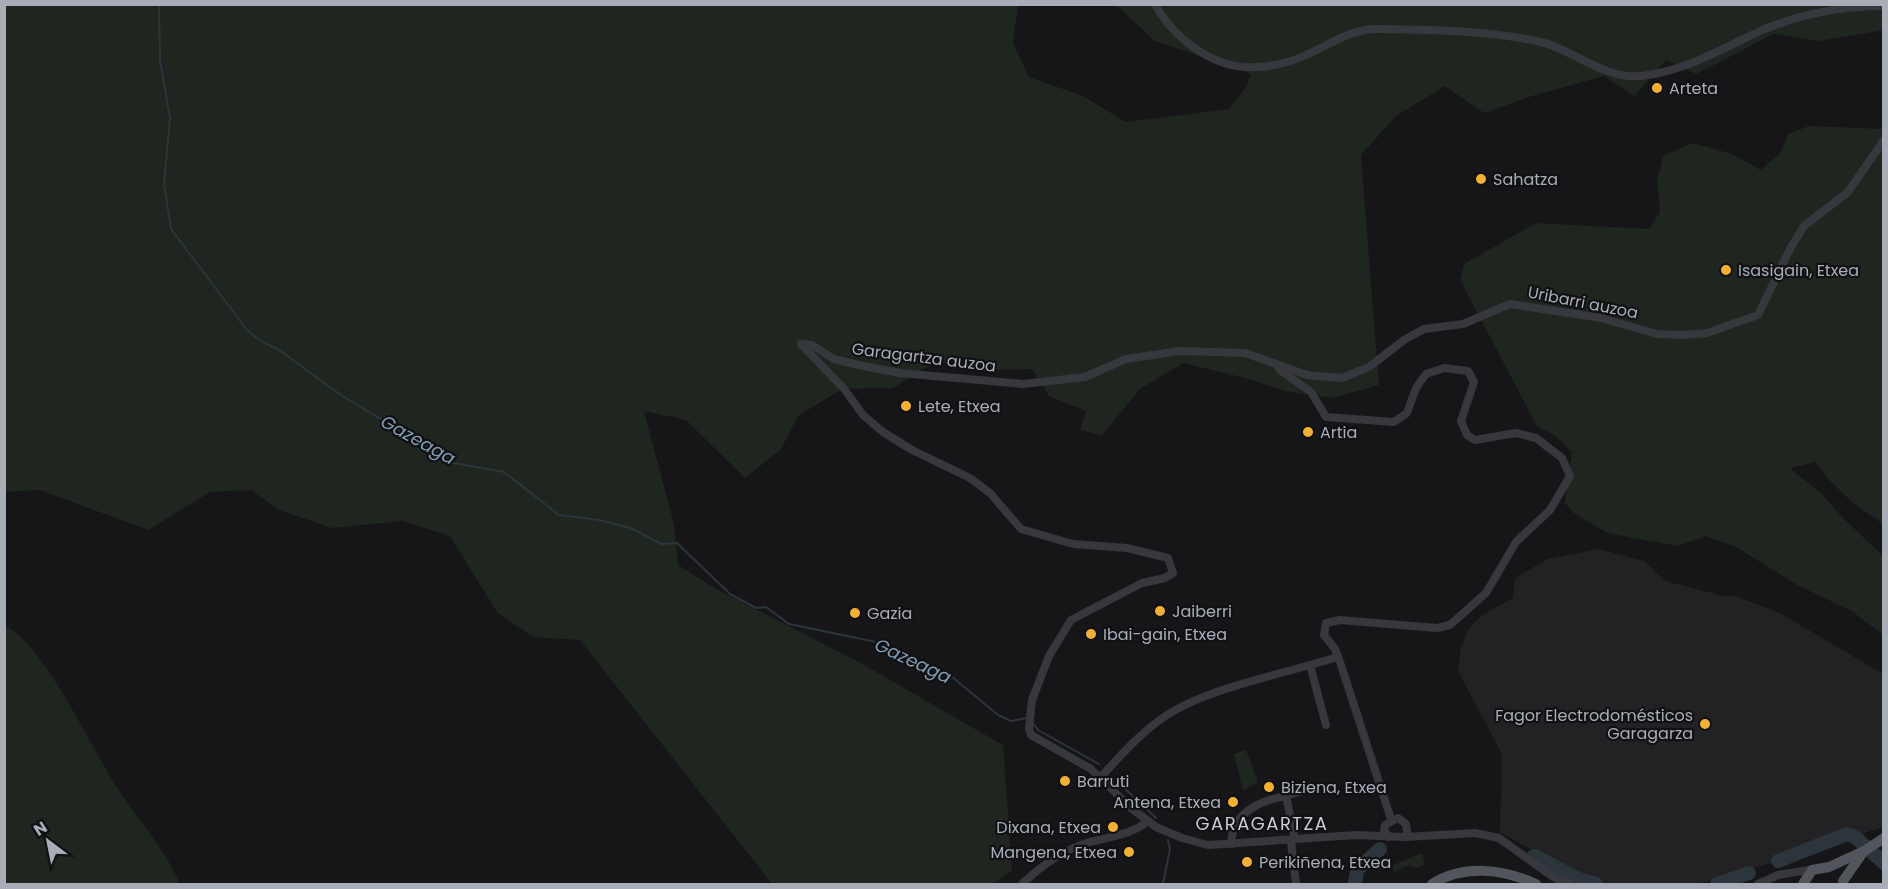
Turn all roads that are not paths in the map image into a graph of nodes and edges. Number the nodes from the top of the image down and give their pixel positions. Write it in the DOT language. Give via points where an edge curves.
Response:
graph roads {
  1 [pos="1155,4"];
  2 [pos="1884,6"];
  3 [pos="1884,140"];
  4 [pos="1238,353"];
  5 [pos="1276,364"];
  6 [pos="1338,657"];
  7 [pos="1310,665"];
  8 [pos="1326,725"];
  9 [pos="1100,778"];
  10 [pos="1306,790"];
  11 [pos="1286,796"];
  12 [pos="1391,819"];
  13 [pos="1148,821"];
  14 [pos="1388,837"];
  15 [pos="1405,837"];
  16 [pos="1293,840"];
  17 [pos="1881,840"];
  18 [pos="1231,844"];
  19 [pos="1865,851"];
  20 [pos="1829,867"];
  21 [pos="1815,869"];
  22 [pos="1788,873"];
  23 [pos="1843,883"];
  24 [pos="1022,885"];
  25 [pos="1296,885"];
  26 [pos="1432,885"];
  27 [pos="1536,885"];
  28 [pos="1570,885"];
  29 [pos="1758,885"];
  30 [pos="1802,885"];
  1 -- 2 [label="street" via="1181,38 1227,64 1251,67 1286,62 1344,36 1375,29 1538,41 1597,69 1639,76 1697,62 1762,30 1815,12"];
  3 -- 5 [label="street, Uribarri auzoa" via="1848,192 1804,226 1767,300 1758,315 1748,320 1707,333 1657,334 1601,318 1510,304 1463,324 1418,332 1369,367 1342,378 1325,378"];
  4 -- 5 [label="street, Uribarri auzoa"];
  4 -- 9 [label="street, Garagartza auzoa" via="1160,353 1126,359 1085,377 1023,384 874,368 843,362 812,345 801,344 863,415 883,432 970,477 990,493 1021,529 1073,544 1135,549 1168,558 1173,573 1142,583 1071,620 1049,656 1032,700 1031,735"];
  5 -- 6 [label="street" via="1311,392 1326,417 1387,422 1404,417 1420,380 1430,371 1468,371 1474,382 1461,421 1467,435 1475,440 1526,434 1546,444 1567,465 1570,476 1556,502 1516,542 1486,593 1450,625 1437,628 1330,620 1324,635"];
  6 -- 7 [label="street"];
  6 -- 12 [label="street"];
  7 -- 8 [label="street"];
  7 -- 9 [label="street" via="1208,697 1169,714 1144,732"];
  9 -- 13 [label="street, Garagartza auzoa"];
  10 -- 11 [label="street"];
  11 -- 16 [label="street"];
  11 -- 18 [label="street" via="1243,815 1231,830"];
  12 -- 14 [label="street" via="1384,827"];
  12 -- 15 [label="street" via="1404,821"];
  13 -- 18 [label="street, Garagartza auzoa" via="1182,838 1208,845"];
  13 -- 24 [label="street" via="1124,834 1071,849"];
  14 -- 15 [label="street"];
  14 -- 16 [label="street, Garagartza auzoa"];
  15 -- 28 [label="street" via="1475,833 1499,838"];
  16 -- 18 [label="street, Garagartza auzoa"];
  16 -- 25 [label="street"];
  17 -- 19 [label="main road"];
  19 -- 20 [label="main road"];
  19 -- 23 [label="main road"];
  20 -- 21 [label="main road"];
  20 -- 23 [label="main road"];
  21 -- 22 [label="street"];
  21 -- 30 [label="main road"];
  22 -- 29 [label="street"];
  22 -- 30 [label="street"];
  26 -- 27 [label="main road" via="1453,875 1479,870 1508,873"];
}
